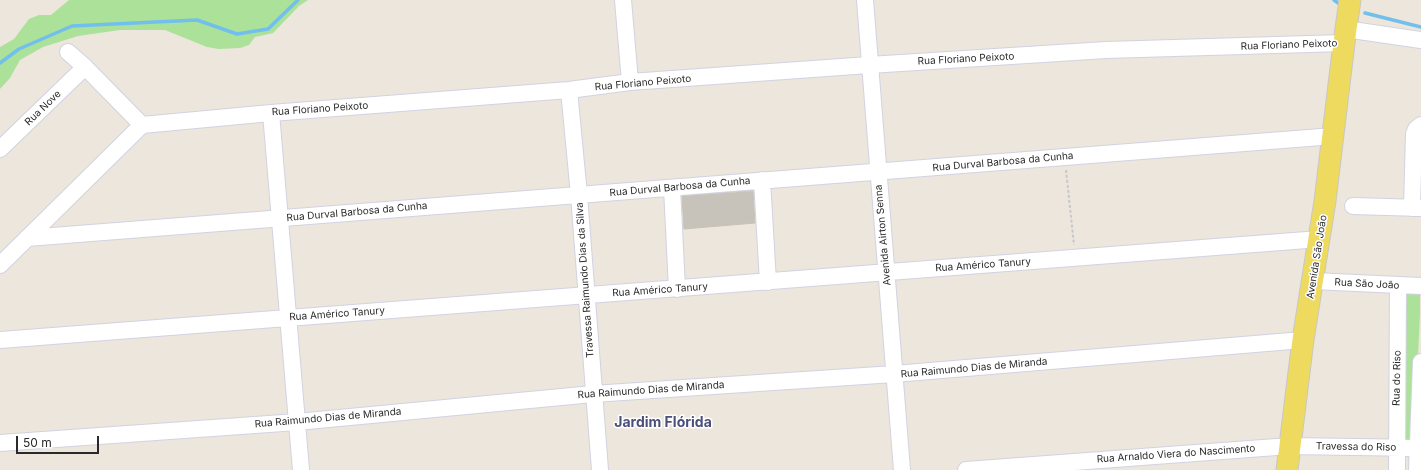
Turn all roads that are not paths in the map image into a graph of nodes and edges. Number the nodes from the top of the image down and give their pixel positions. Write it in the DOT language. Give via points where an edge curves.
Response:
graph roads {
  1 [pos="623,0"];
  2 [pos="865,0"];
  3 [pos="1350,0"];
  4 [pos="1345,36"];
  5 [pos="1421,40"];
  6 [pos="68,52"];
  7 [pos="869,65"];
  8 [pos="85,67"];
  9 [pos="630,82"];
  10 [pos="569,90"];
  11 [pos="270,113"];
  12 [pos="142,125"];
  13 [pos="1421,125"];
  14 [pos="1334,136"];
  15 [pos="0,149"];
  16 [pos="878,172"];
  17 [pos="762,180"];
  18 [pos="672,188"];
  19 [pos="579,195"];
  20 [pos="1353,206"];
  21 [pos="1416,208"];
  22 [pos="280,219"];
  23 [pos="27,238"];
  24 [pos="1320,240"];
  25 [pos="0,265"];
  26 [pos="887,272"];
  27 [pos="1313,281"];
  28 [pos="768,282"];
  29 [pos="1398,285"];
  30 [pos="1421,286"];
  31 [pos="677,289"];
  32 [pos="587,295"];
  33 [pos="288,318"];
  34 [pos="0,340"];
  35 [pos="1303,340"];
  36 [pos="1421,362"];
  37 [pos="894,374"];
  38 [pos="593,394"];
  39 [pos="297,422"];
  40 [pos="0,443"];
  41 [pos="1290,446"];
  42 [pos="1419,447"];
  43 [pos="1397,448"];
  44 [pos="301,470"];
  45 [pos="600,470"];
  46 [pos="902,470"];
  47 [pos="966,470"];
  48 [pos="1287,470"];
  49 [pos="1397,470"];
  50 [pos="1417,470"];
  1 -- 9 [label="street"];
  2 -- 7 [label="street, Avenida Airton Senna"];
  3 -- 4 [label="main road, Avenida São João"];
  4 -- 5 [label="street, Rua Floriano Peixoto"];
  4 -- 7 [label="street, Rua Floriano Peixoto"];
  4 -- 14 [label="main road, Avenida São João"];
  6 -- 8 [label="street"];
  7 -- 9 [label="street, Rua Floriano Peixoto"];
  7 -- 16 [label="street, Avenida Airton Senna"];
  8 -- 12 [label="street"];
  8 -- 15 [label="street, Rua Nove"];
  9 -- 10 [label="street, Rua Floriano Peixoto"];
  10 -- 11 [label="street, Rua Floriano Peixoto"];
  10 -- 19 [label="street, Travessa Raimundo Dias da Silva"];
  11 -- 12 [label="street, Rua Floriano Peixoto"];
  11 -- 22 [label="street"];
  12 -- 23 [label="street"];
  13 -- 21 [label="street" via="1414,134"];
  14 -- 16 [label="street, Rua Durval Barbosa da Cunha"];
  14 -- 24 [label="main road, Avenida São João"];
  16 -- 17 [label="street, Rua Durval Barbosa da Cunha"];
  16 -- 26 [label="street, Avenida Airton Senna"];
  17 -- 18 [label="street, Rua Durval Barbosa da Cunha"];
  17 -- 28 [label="street"];
  18 -- 19 [label="street, Rua Durval Barbosa da Cunha"];
  18 -- 31 [label="street"];
  19 -- 22 [label="street, Rua Durval Barbosa da Cunha"];
  19 -- 32 [label="street, Travessa Raimundo Dias da Silva"];
  20 -- 21 [label="street"];
  22 -- 23 [label="street, Rua Durval Barbosa da Cunha"];
  22 -- 33 [label="street"];
  23 -- 25 [label="street"];
  24 -- 26 [label="street, Rua Américo Tanury"];
  24 -- 27 [label="main road, Avenida São João"];
  26 -- 28 [label="street, Rua Américo Tanury"];
  26 -- 37 [label="street, Avenida Airton Senna"];
  27 -- 29 [label="street, Rua São João"];
  27 -- 35 [label="main road, Avenida São João"];
  28 -- 31 [label="street, Rua Américo Tanury"];
  29 -- 30 [label="street, Rua São João"];
  29 -- 43 [label="street, Rua do Riso"];
  31 -- 32 [label="street, Rua Américo Tanury"];
  32 -- 33 [label="street, Rua Américo Tanury"];
  32 -- 38 [label="street, Travessa Raimundo Dias da Silva"];
  33 -- 34 [label="street, Rua Américo Tanury"];
  33 -- 39 [label="street"];
  35 -- 37 [label="street, Rua Raimundo Dias de Miranda"];
  35 -- 41 [label="main road, Avenida São João"];
  36 -- 42 [label="street"];
  37 -- 38 [label="street, Rua Raimundo Dias de Miranda"];
  37 -- 46 [label="street, Avenida Airton Senna"];
  38 -- 39 [label="street, Rua Raimundo Dias de Miranda"];
  38 -- 45 [label="street, Travessa Raimundo Dias da Silva"];
  39 -- 40 [label="street, Rua Raimundo Dias de Miranda"];
  39 -- 44 [label="street"];
  41 -- 43 [label="street, Travessa do Riso"];
  41 -- 47 [label="street, Rua Arnaldo Viera do Nascimento"];
  41 -- 48 [label="main road, Avenida São João"];
  42 -- 43 [label="street, Travessa do Riso"];
  42 -- 50 [label="street"];
  43 -- 49 [label="street, Rua do Riso"];
}
